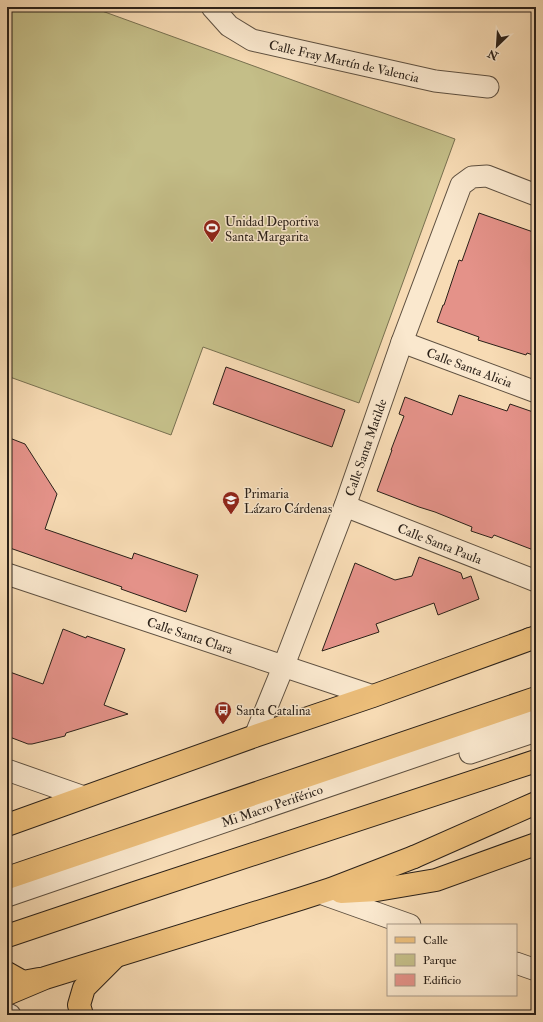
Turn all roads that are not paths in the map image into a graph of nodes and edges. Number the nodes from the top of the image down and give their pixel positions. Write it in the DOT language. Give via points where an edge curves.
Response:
graph roads {
  1 [pos="212,7"];
  2 [pos="488,87"];
  3 [pos="536,195"];
  4 [pos="402,342"];
  5 [pos="536,392"];
  6 [pos="344,506"];
  7 [pos="7,574"];
  8 [pos="536,581"];
  9 [pos="534,638"];
  10 [pos="284,665"];
  11 [pos="373,696"];
  12 [pos="536,698"];
  13 [pos="536,715"];
  14 [pos="536,731"];
  15 [pos="255,736"];
  16 [pos="536,761"];
  17 [pos="7,770"];
  18 [pos="84,797"];
  19 [pos="536,803"];
  20 [pos="7,825"];
  21 [pos="536,844"];
  22 [pos="7,878"];
  23 [pos="320,892"];
  24 [pos="7,896"];
  25 [pos="7,909"];
  26 [pos="407,924"];
  27 [pos="7,936"];
  28 [pos="116,956"];
  29 [pos="517,963"];
  30 [pos="536,970"];
  31 [pos="7,973"];
  32 [pos="45,978"];
  33 [pos="7,994"];
  34 [pos="7,1014"];
  35 [pos="10,1015"];
  36 [pos="82,1015"];
  1 -- 2 [label="street, Calle Fray Martín de Valencia" via="228,26 252,40 435,81"];
  3 -- 4 [label="street, Calle Santa Matilde" via="487,176 472,176 460,185"];
  4 -- 5 [label="street, Calle Santa Alicia"];
  4 -- 6 [label="street, Calle Santa Matilde"];
  6 -- 8 [label="street, Calle Santa Paula"];
  6 -- 10 [label="street, Calle Santa Matilde"];
  7 -- 10 [label="street, Calle Santa Clara"];
  9 -- 11 [label="main road"];
  10 -- 11 [label="street, Calle Santa Clara"];
  10 -- 15 [label="street, Calle Santa Matilde"];
  11 -- 15 [label="main road"];
  12 -- 22 [label="main road"];
  13 -- 24 [label="street, Mi Macro Periférico"];
  14 -- 25 [label="street, Mi Macro Periférico"];
  15 -- 18 [label="main road"];
  16 -- 27 [label="main road"];
  17 -- 18 [label="street"];
  18 -- 20 [label="main road"];
  19 -- 23 [label="main road" via="414,857"];
  21 -- 23 [label="main road" via="436,880 377,890"];
  23 -- 26 [label="street"];
  23 -- 28 [label="main road"];
  28 -- 32 [label="main road"];
  28 -- 36 [label="main road" via="84,988 79,1005"];
  29 -- 30 [label="street"];
  31 -- 32 [label="main road" via="23,982"];
  32 -- 33 [label="main road"];
  34 -- 35 [label="street"];
}
